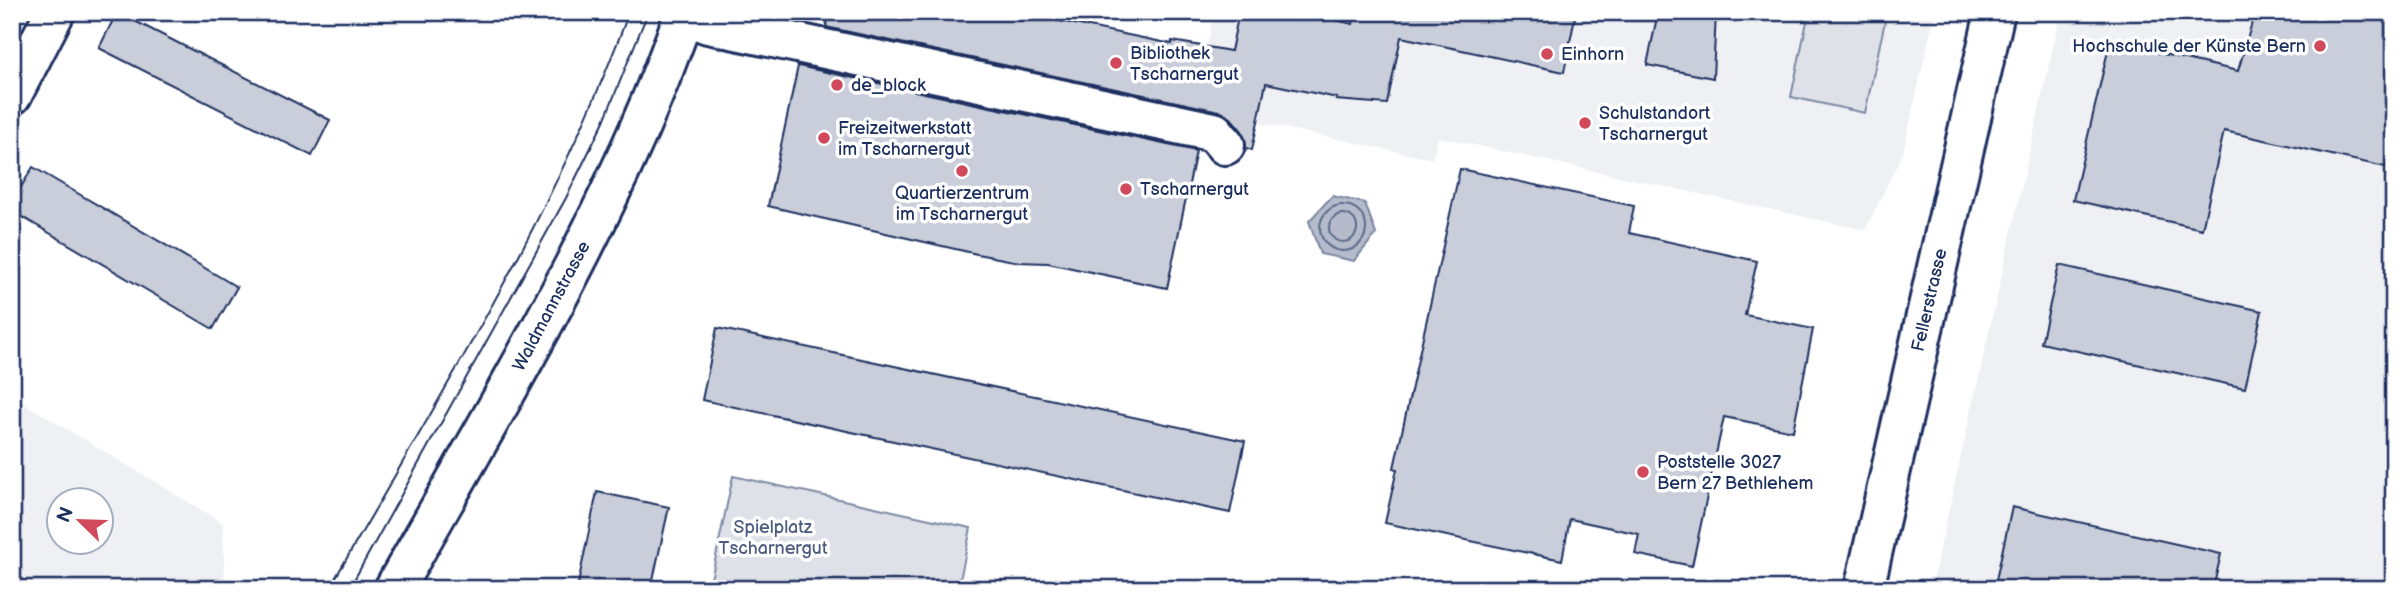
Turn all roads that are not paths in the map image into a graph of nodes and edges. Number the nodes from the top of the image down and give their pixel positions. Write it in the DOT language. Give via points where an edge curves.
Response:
graph roads {
  1 [pos="55,12"];
  2 [pos="1995,12"];
  3 [pos="685,14"];
  4 [pos="12,95"];
  5 [pos="1225,145"];
  6 [pos="394,589"];
  7 [pos="1864,589"];
  1 -- 4 [label="street"];
  2 -- 7 [label="street, Fellerstrasse"];
  3 -- 5 [label="street" via="708,24 1214,132"];
  3 -- 6 [label="street, Waldmannstrasse" via="613,188 579,256"];
}
